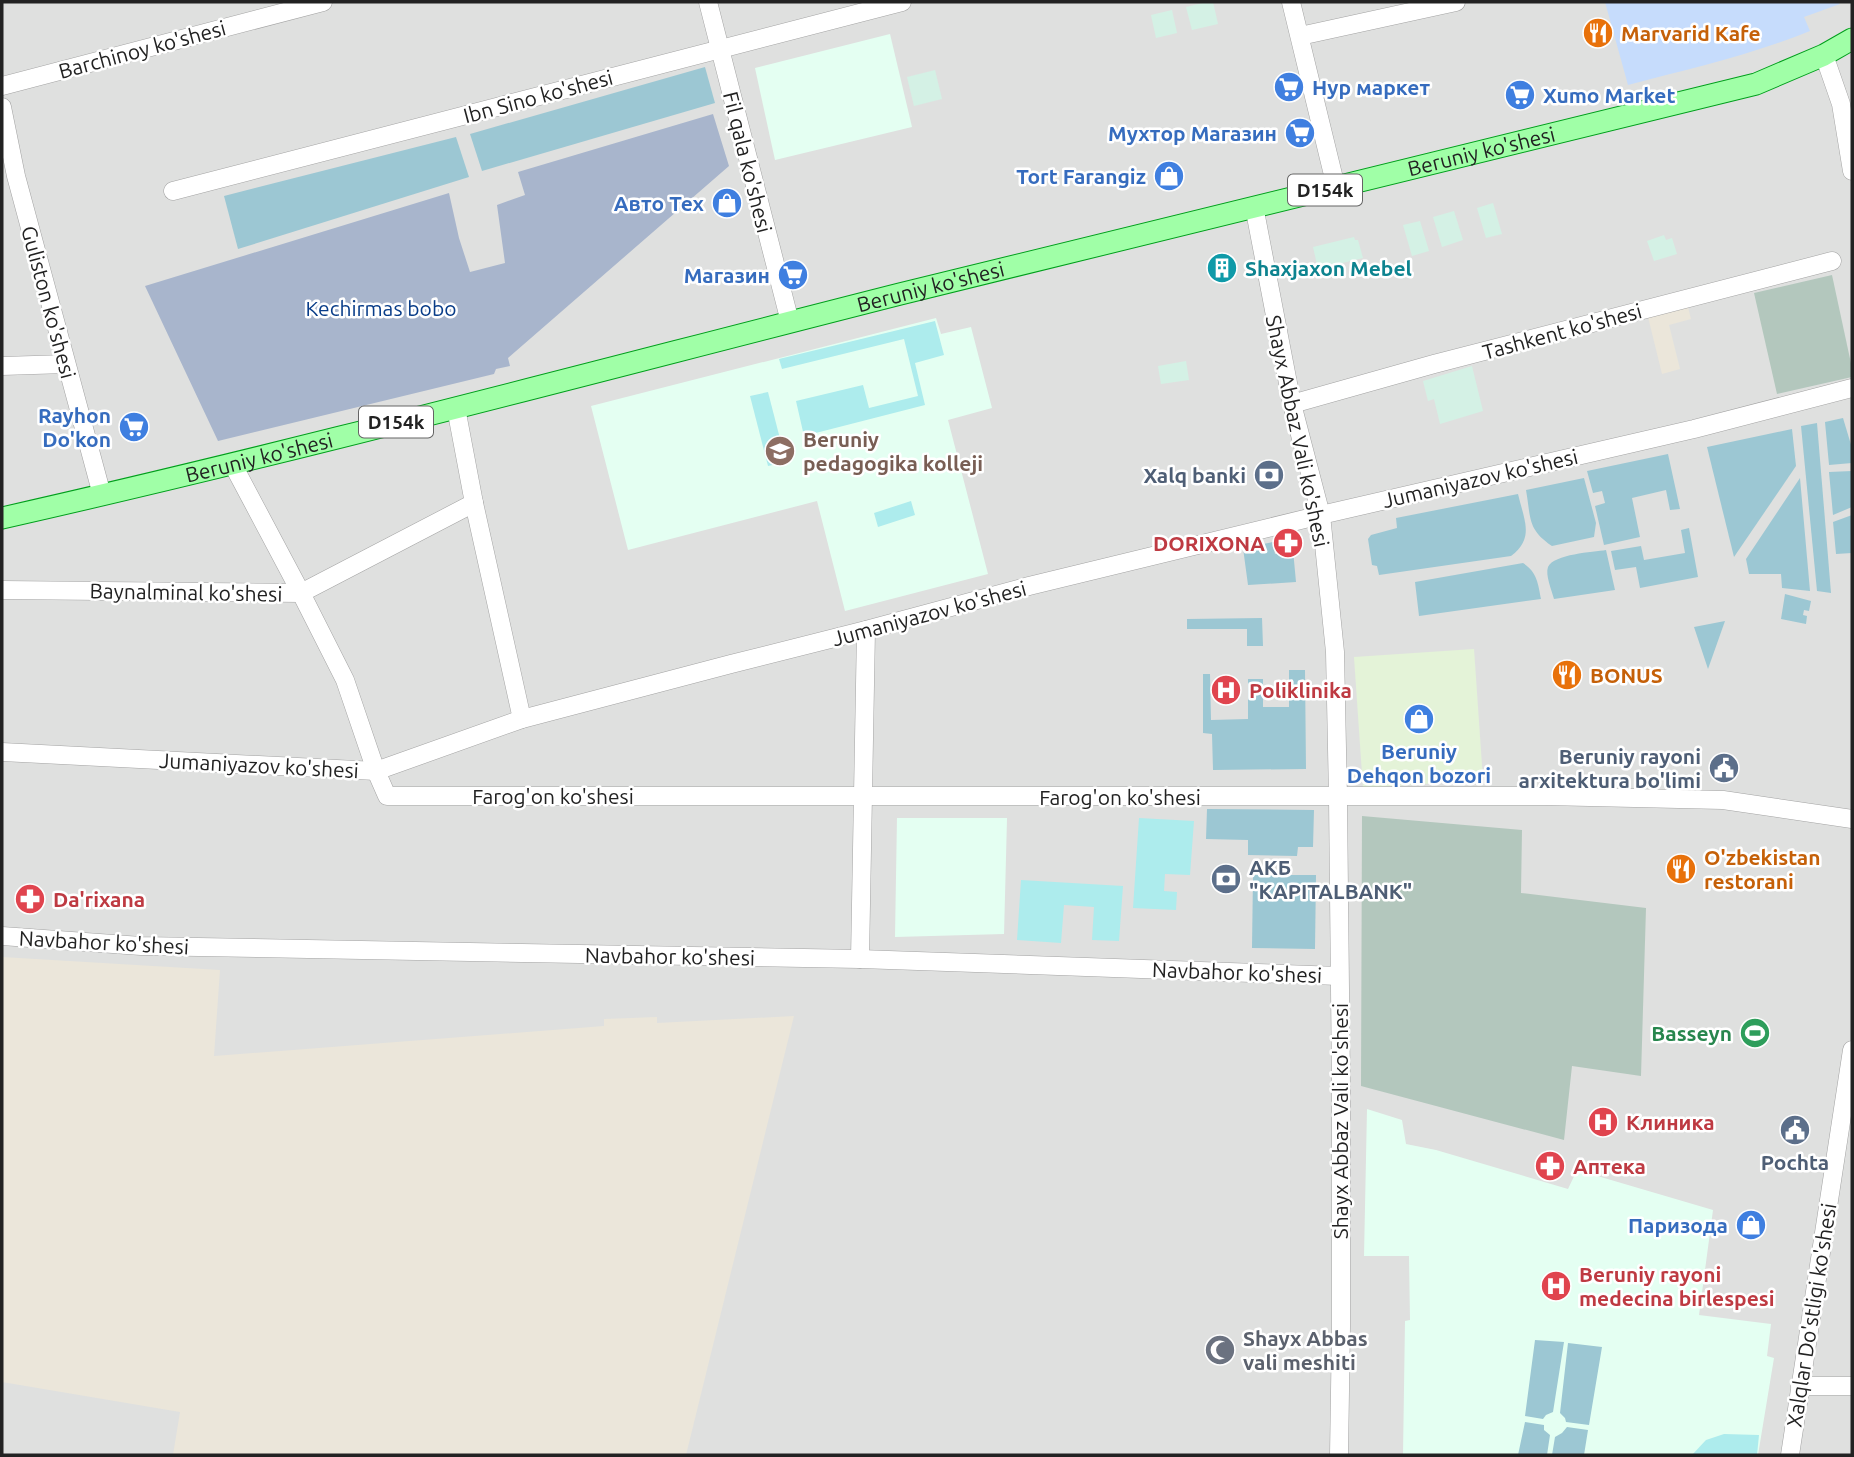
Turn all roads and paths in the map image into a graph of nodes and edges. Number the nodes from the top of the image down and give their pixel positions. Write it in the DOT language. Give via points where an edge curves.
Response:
graph roads {
  1 [pos="323,2"];
  2 [pos="708,2"];
  3 [pos="902,2"];
  4 [pos="1292,2"];
  5 [pos="1456,2"];
  6 [pos="1300,36"];
  7 [pos="1852,39"];
  8 [pos="719,49"];
  9 [pos="1824,55"];
  10 [pos="2,86"];
  11 [pos="2,107"];
  12 [pos="1852,171"];
  13 [pos="9,176"];
  14 [pos="1336,187"];
  15 [pos="173,191"];
  16 [pos="1254,206"];
  17 [pos="1832,261"];
  18 [pos="790,322"];
  19 [pos="66,364"];
  20 [pos="2,366"];
  21 [pos="1852,388"];
  22 [pos="1292,404"];
  23 [pos="456,408"];
  24 [pos="232,463"];
  25 [pos="102,495"];
  26 [pos="474,503"];
  27 [pos="1321,515"];
  28 [pos="2,518"];
  29 [pos="2,590"];
  30 [pos="301,593"];
  31 [pos="866,630"];
  32 [pos="522,719"];
  33 [pos="2,752"];
  34 [pos="376,771"];
  35 [pos="864,796"];
  36 [pos="1338,797"];
  37 [pos="1852,819"];
  38 [pos="2,936"];
  39 [pos="860,959"];
  40 [pos="1339,975"];
  41 [pos="1852,1050"];
  42 [pos="1800,1386"];
  43 [pos="1852,1386"];
  44 [pos="1339,1455"];
  45 [pos="1790,1455"];
  1 -- 10 [label="street, Barchinoy ko'shesi"];
  2 -- 8 [label="street, Fil qala ko'shesi"];
  3 -- 8 [label="street, Ibn Sino ko'shesi"];
  4 -- 6 [label="street"];
  5 -- 6 [label="street"];
  6 -- 14 [label="street"];
  7 -- 9 [label="main road, Beruniy ko'shesi / D154k"];
  8 -- 15 [label="street, Ibn Sino ko'shesi"];
  8 -- 18 [label="street, Fil qala ko'shesi"];
  9 -- 12 [label="street" via="1841,104"];
  9 -- 14 [label="main road, Beruniy ko'shesi / D154k" via="1756,84"];
  11 -- 13 [label="street, Guliston ko'shesi"];
  13 -- 19 [label="street, Guliston ko'shesi"];
  14 -- 16 [label="main road, Beruniy ko'shesi / D154k"];
  16 -- 18 [label="main road, Beruniy ko'shesi / D154k"];
  16 -- 22 [label="street, Shayx Abbaz Vali ko'shesi"];
  17 -- 22 [label="street, Tashkent ko'shesi"];
  18 -- 23 [label="main road, Beruniy ko'shesi / D154k"];
  19 -- 20 [label="street"];
  19 -- 25 [label="street, Guliston ko'shesi"];
  21 -- 27 [label="street, Jumaniyazov ko'shesi"];
  22 -- 27 [label="street, Shayx Abbaz Vali ko'shesi"];
  23 -- 24 [label="main road, Beruniy ko'shesi / D154k"];
  23 -- 26 [label="street"];
  24 -- 25 [label="main road, Beruniy ko'shesi / D154k"];
  24 -- 30 [label="street"];
  25 -- 28 [label="main road, Beruniy ko'shesi / D154k"];
  26 -- 30 [label="street, Baynalminal ko'shesi"];
  26 -- 32 [label="street"];
  27 -- 31 [label="street, Jumaniyazov ko'shesi"];
  27 -- 36 [label="street, Shayx Abbaz Vali ko'shesi" via="1335,652"];
  29 -- 30 [label="street, Baynalminal ko'shesi"];
  30 -- 34 [label="street" via="345,680"];
  31 -- 32 [label="street, Jumaniyazov ko'shesi"];
  31 -- 35 [label="street"];
  32 -- 34 [label="street, Jumaniyazov ko'shesi"];
  33 -- 34 [label="street, Jumaniyazov ko'shesi"];
  34 -- 35 [label="street, Farog'on ko'shesi" via="387,796"];
  35 -- 36 [label="street, Farog'on ko'shesi"];
  35 -- 39 [label="street"];
  36 -- 37 [label="street, Farog'on ko'shesi" via="1723,800"];
  36 -- 40 [label="street, Shayx Abbaz Vali ko'shesi"];
  38 -- 39 [label="street, Navbahor ko'shesi" via="141,946"];
  39 -- 40 [label="street, Navbahor ko'shesi"];
  40 -- 44 [label="street, Shayx Abbaz Vali ko'shesi"];
  41 -- 42 [label="street, Xalqlar Do'stligi ko'shesi"];
  42 -- 43 [label="street"];
  42 -- 45 [label="street, Xalqlar Do'stligi ko'shesi"];
}
